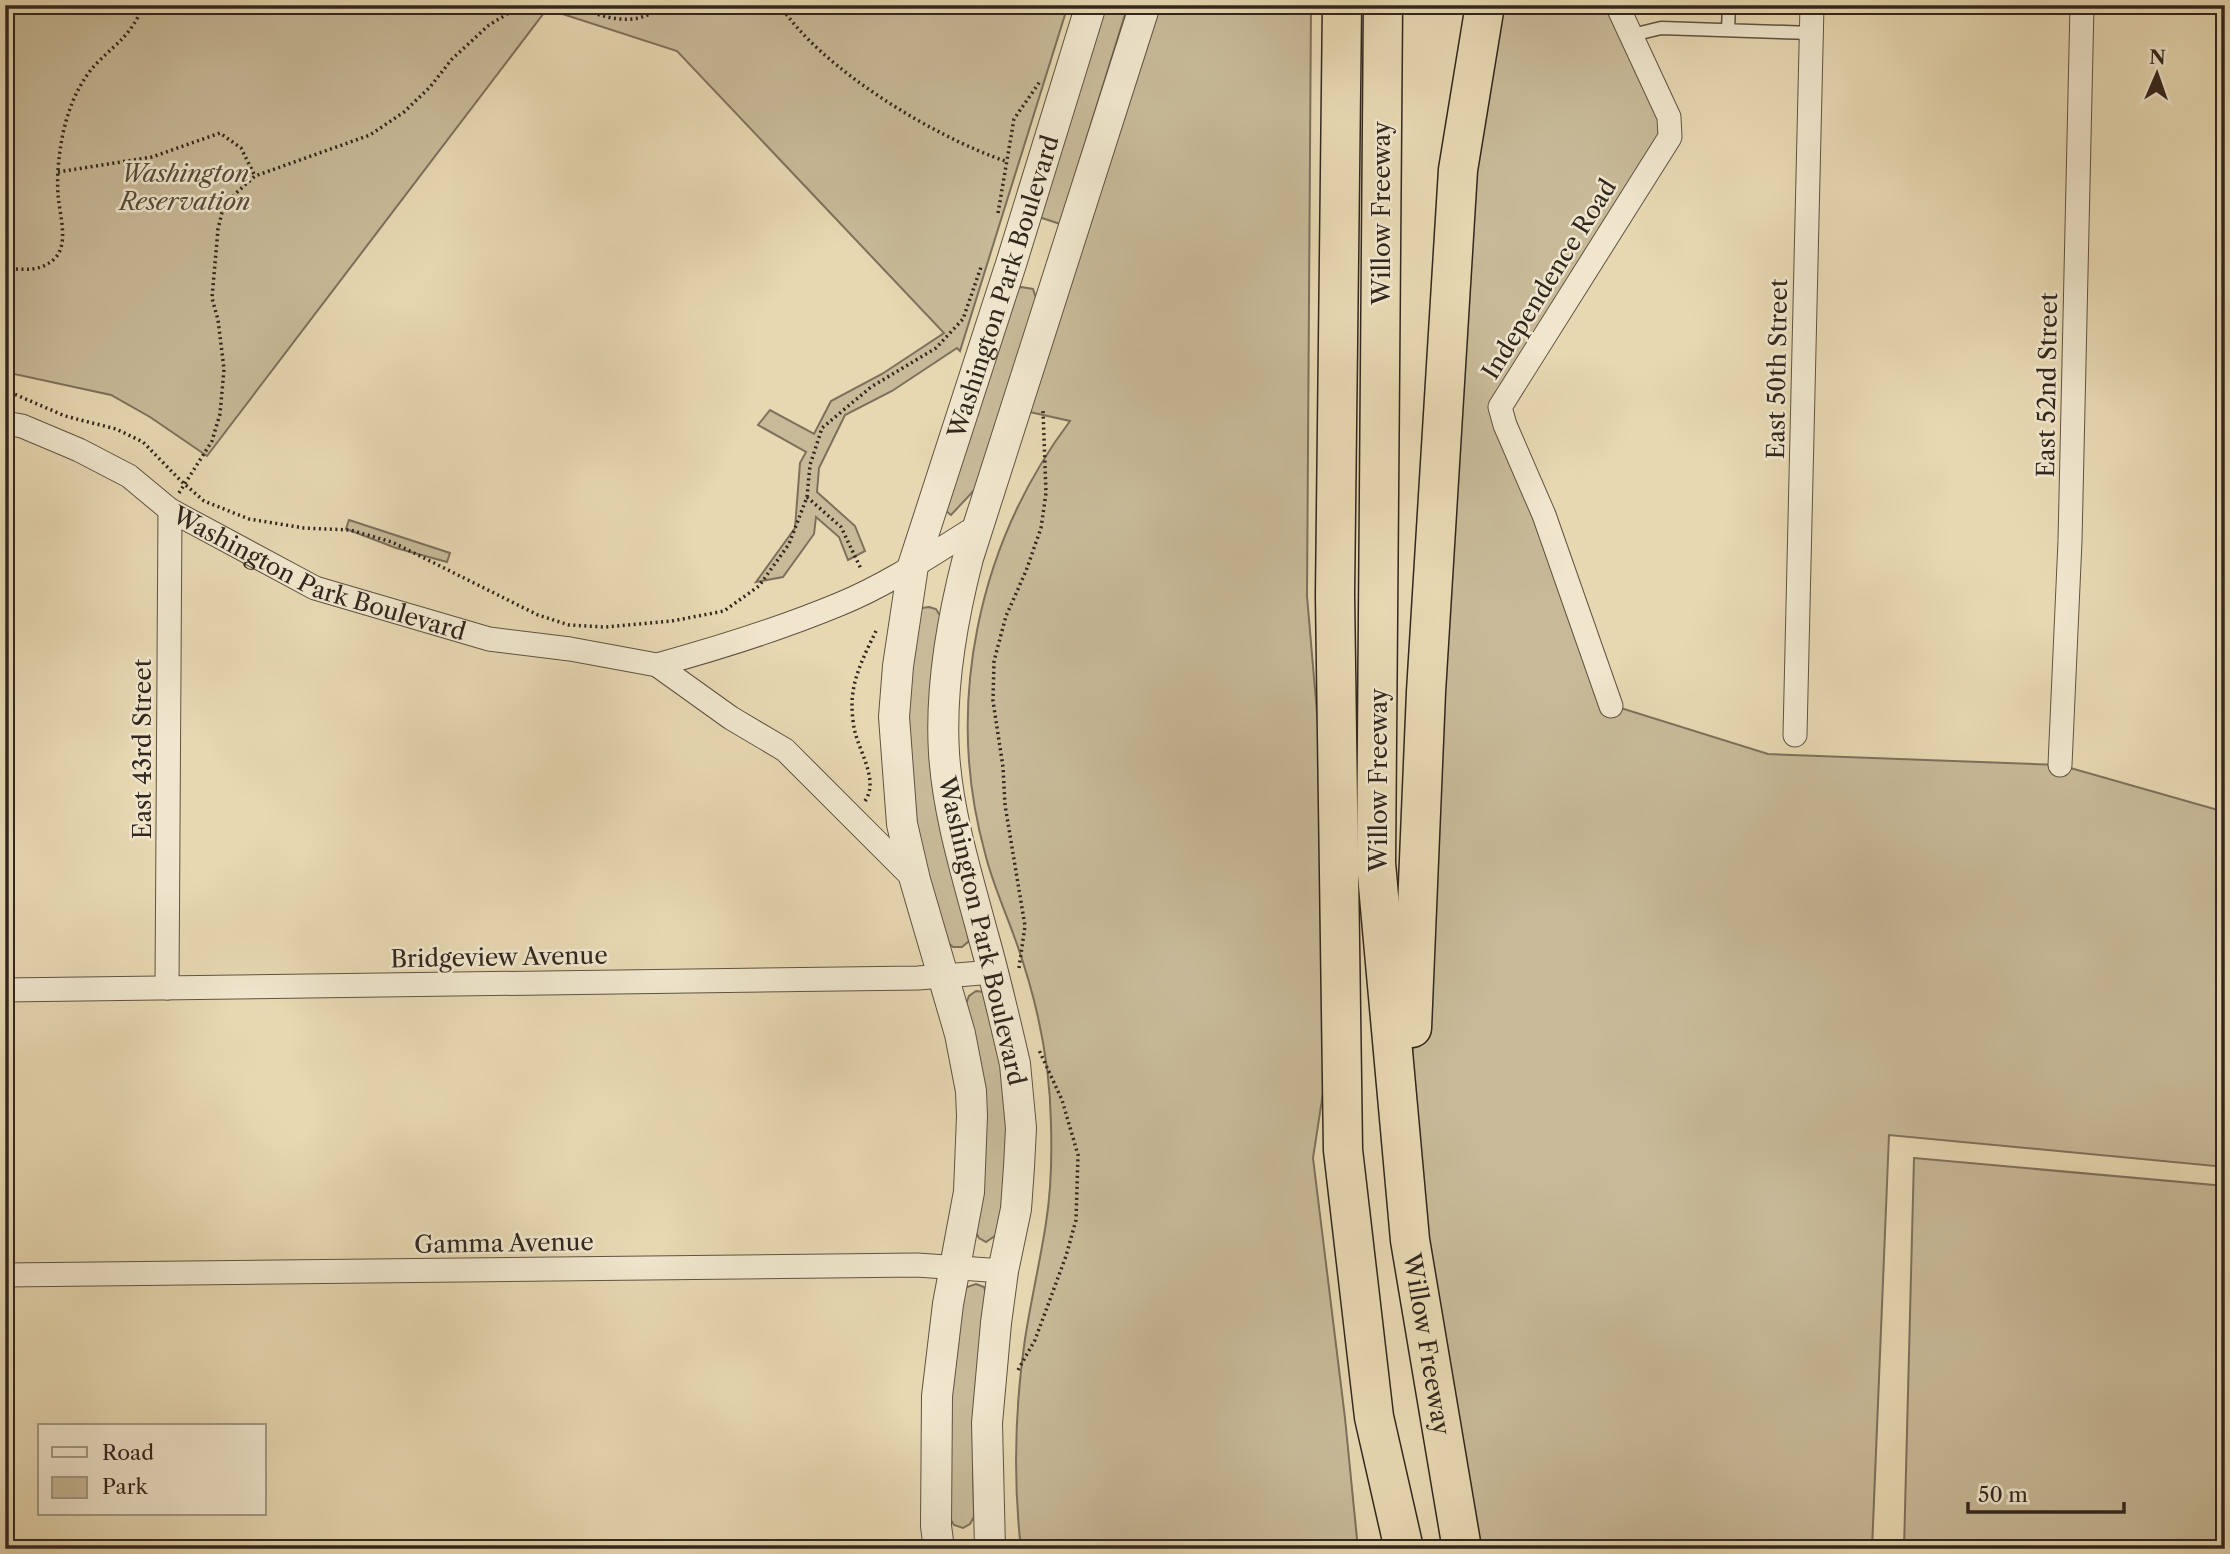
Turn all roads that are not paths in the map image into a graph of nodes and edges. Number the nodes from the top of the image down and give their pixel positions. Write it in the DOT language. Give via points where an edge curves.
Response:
graph roads {
  1 [pos="1091,5"];
  2 [pos="1144,5"];
  3 [pos="1342,5"];
  4 [pos="1383,5"];
  5 [pos="1485,5"];
  6 [pos="1617,5"];
  7 [pos="1729,5"];
  8 [pos="1812,5"];
  9 [pos="2082,5"];
  10 [pos="1728,30"];
  11 [pos="1812,33"];
  12 [pos="1632,36"];
  13 [pos="5,423"];
  14 [pos="170,510"];
  15 [pos="979,524"];
  16 [pos="913,566"];
  17 [pos="657,665"];
  18 [pos="1611,706"];
  19 [pos="1795,735"];
  20 [pos="2060,765"];
  21 [pos="915,880"];
  22 [pos="1006,973"];
  23 [pos="943,977"];
  24 [pos="167,988"];
  25 [pos="5,990"];
  26 [pos="1410,1240"];
  27 [pos="954,1267"];
  28 [pos="1003,1271"];
  29 [pos="5,1275"];
  30 [pos="1374,1417"];
  31 [pos="939,1549"];
  32 [pos="990,1549"];
  33 [pos="1385,1549"];
  34 [pos="1404,1549"];
  35 [pos="1462,1549"];
  1 -- 16 [label="street, Washington Park Boulevard"];
  2 -- 15 [label="street, Washington Park Boulevard"];
  3 -- 30 [label="highway, Willow Freeway" via="1335,595 1343,1150"];
  4 -- 26 [label="highway, Willow Freeway" via="1376,863"];
  5 -- 26 [label="highway" via="1458,170 1429,637 1412,992"];
  6 -- 12 [label="street, Independence Road"];
  7 -- 10 [label="lane"];
  8 -- 11 [label="street, East 50th Street"];
  9 -- 20 [label="street, East 52nd Street" via="2070,541"];
  10 -- 11 [label="lane"];
  10 -- 12 [label="lane" via="1661,29"];
  11 -- 19 [label="street, East 50th Street"];
  12 -- 18 [label="street, Independence Road" via="1669,117 1670,137 1500,407 1544,515"];
  13 -- 14 [label="street, Washington Park Boulevard" via="79,450 129,476"];
  14 -- 17 [label="street, Washington Park Boulevard" via="314,588 489,639"];
  14 -- 24 [label="street, East 43rd Street"];
  15 -- 16 [label="street, Washington Park Boulevard"];
  15 -- 22 [label="street, Washington Park Boulevard" via="960,591 947,675 944,752 960,851"];
  16 -- 17 [label="street, Washington Park Boulevard" via="841,604 727,646"];
  16 -- 21 [label="street, Washington Park Boulevard" via="894,717 902,824"];
  17 -- 21 [label="street, Washington Park Boulevard" via="785,750"];
  21 -- 23 [label="street, Washington Park Boulevard"];
  22 -- 23 [label="street, Bridgeview Avenue"];
  22 -- 28 [label="street, Washington Park Boulevard" via="1021,1128 1016,1209"];
  23 -- 24 [label="street, Bridgeview Avenue"];
  23 -- 27 [label="street, Washington Park Boulevard" via="960,1034 972,1116 969,1192"];
  24 -- 25 [label="street, Bridgeview Avenue"];
  26 -- 35 [label="highway, Willow Freeway"];
  27 -- 28 [label="street, Gamma Avenue"];
  27 -- 29 [label="street, Gamma Avenue"];
  27 -- 31 [label="street, Washington Park Boulevard" via="937,1396"];
  28 -- 32 [label="street, Washington Park Boulevard" via="989,1379"];
  30 -- 33 [label="highway"];
  30 -- 34 [label="highway, Willow Freeway"];
}
